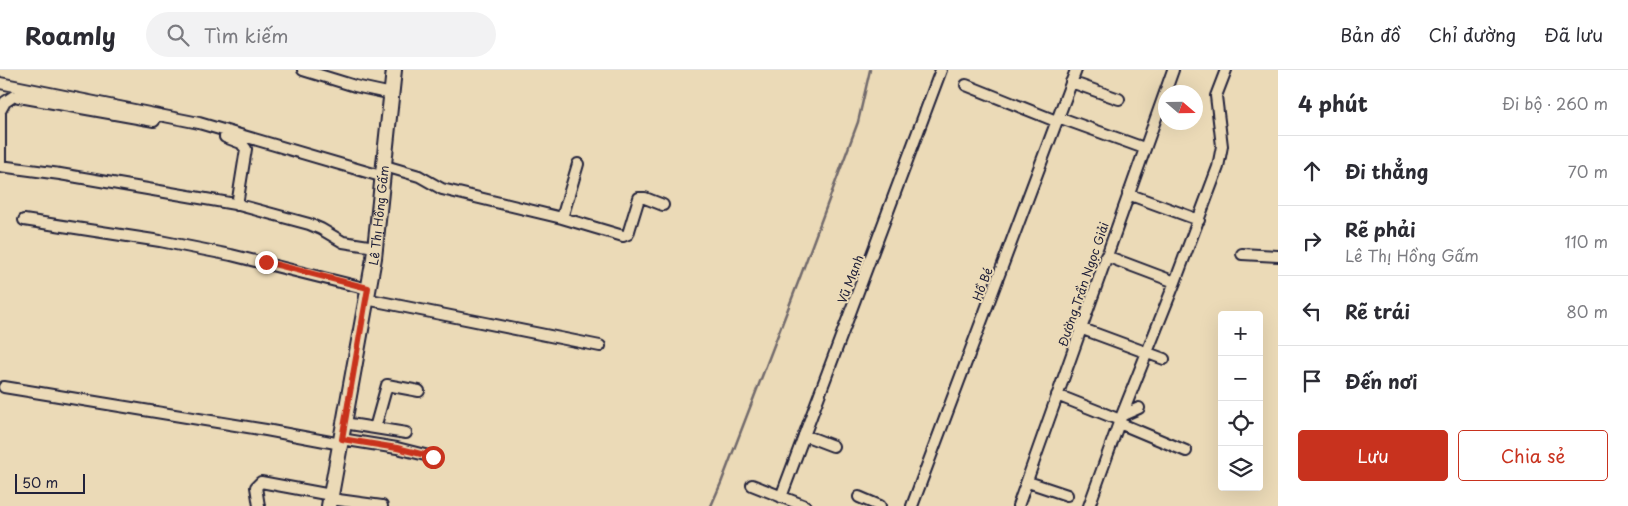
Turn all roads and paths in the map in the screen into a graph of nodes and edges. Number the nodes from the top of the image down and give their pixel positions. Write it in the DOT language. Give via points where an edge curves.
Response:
graph roads {
  1 [pos="303,70"];
  2 [pos="394,70"];
  3 [pos="941,70"];
  4 [pos="1076,70"];
  5 [pos="1173,70"];
  6 [pos="1226,70"];
  7 [pos="1071,82"];
  8 [pos="0,83"];
  9 [pos="966,85"];
  10 [pos="392,94"];
  11 [pos="1120,99"];
  12 [pos="1057,119"];
  13 [pos="1144,148"];
  14 [pos="578,164"];
  15 [pos="0,166"];
  16 [pos="384,172"];
  17 [pos="1128,194"];
  18 [pos="236,205"];
  19 [pos="663,205"];
  20 [pos="562,218"];
  21 [pos="24,220"];
  22 [pos="1199,220"];
  23 [pos="375,247"];
  24 [pos="1242,254"];
  25 [pos="1106,256"];
  26 [pos="1278,256"];
  27 [pos="1175,282"];
  28 [pos="367,294"];
  29 [pos="1080,328"];
  30 [pos="600,346"];
  31 [pos="1148,353"];
  32 [pos="1164,358"];
  33 [pos="4,388"];
  34 [pos="419,391"];
  35 [pos="1057,395"];
  36 [pos="1139,408"];
  37 [pos="1121,419"];
  38 [pos="344,422"];
  39 [pos="375,428"];
  40 [pos="406,433"];
  41 [pos="804,435"];
  42 [pos="341,441"];
  43 [pos="833,446"];
  44 [pos="1186,451"];
  45 [pos="433,457"];
  46 [pos="1028,482"];
  47 [pos="752,485"];
  48 [pos="1067,495"];
  49 [pos="782,497"];
  50 [pos="859,498"];
  51 [pos="331,500"];
  52 [pos="258,506"];
  53 [pos="382,506"];
  54 [pos="805,506"];
  55 [pos="880,506"];
  56 [pos="912,506"];
  57 [pos="1018,506"];
  58 [pos="1089,506"];
  1 -- 10 [label="street"];
  2 -- 10 [label="main road, Lê Thị Hồng Gấm"];
  3 -- 41 [label="street, Vũ Mạnh"];
  4 -- 7 [label="street, Hồ Bé"];
  5 -- 13 [label="street, Đường Trần Ngọc Giải"];
  6 -- 22 [label="street" via="1216,96 1221,156"];
  7 -- 11 [label="street"];
  7 -- 12 [label="street, Hồ Bé"];
  8 -- 16 [label="street" via="200,123"];
  9 -- 12 [label="street"];
  10 -- 16 [label="main road, Lê Thị Hồng Gấm"];
  12 -- 13 [label="street"];
  12 -- 56 [label="street, Hồ Bé"];
  13 -- 17 [label="street, Đường Trần Ngọc Giải"];
  14 -- 20 [label="street"];
  15 -- 18 [label="street"];
  15 -- 18 [label="street" via="0,110 17,95 203,130 241,143 246,149"];
  16 -- 20 [label="street" via="419,176 442,189"];
  16 -- 23 [label="main road, Lê Thị Hồng Gấm"];
  17 -- 22 [label="street"];
  17 -- 25 [label="street, Đường Trần Ngọc Giải"];
  18 -- 23 [label="street" via="310,224 343,242"];
  19 -- 20 [label="street" via="639,198 628,234 623,236"];
  21 -- 28 [label="street" via="231,255"];
  22 -- 27 [label="street"];
  23 -- 28 [label="main road, Lê Thị Hồng Gấm"];
  24 -- 26 [label="street"];
  25 -- 27 [label="street"];
  25 -- 29 [label="street, Đường Trần Ngọc Giải"];
  27 -- 31 [label="street"];
  28 -- 30 [label="street"];
  28 -- 38 [label="main road, Lê Thị Hồng Gấm"];
  29 -- 31 [label="street"];
  29 -- 35 [label="street, Đường Trần Ngọc Giải"];
  31 -- 32 [label="street"];
  31 -- 37 [label="street"];
  33 -- 42 [label="street"];
  34 -- 39 [label="street" via="387,385"];
  35 -- 37 [label="street"];
  35 -- 46 [label="street, Đường Trần Ngọc Giải"];
  36 -- 37 [label="street"];
  37 -- 44 [label="street"];
  37 -- 58 [label="street"];
  38 -- 39 [label="street"];
  38 -- 42 [label="main road, Lê Thị Hồng Gấm"];
  39 -- 40 [label="street"];
  41 -- 43 [label="street"];
  41 -- 49 [label="street, Vũ Mạnh"];
  42 -- 45 [label="street" via="397,448"];
  42 -- 51 [label="main road, Lê Thị Hồng Gấm"];
  46 -- 48 [label="street"];
  46 -- 57 [label="street, Đường Trần Ngọc Giải"];
  47 -- 49 [label="street"];
  49 -- 54 [label="street"];
  50 -- 55 [label="street"];
  51 -- 52 [label="street" via="261,482 256,487"];
  51 -- 53 [label="street"];
}
